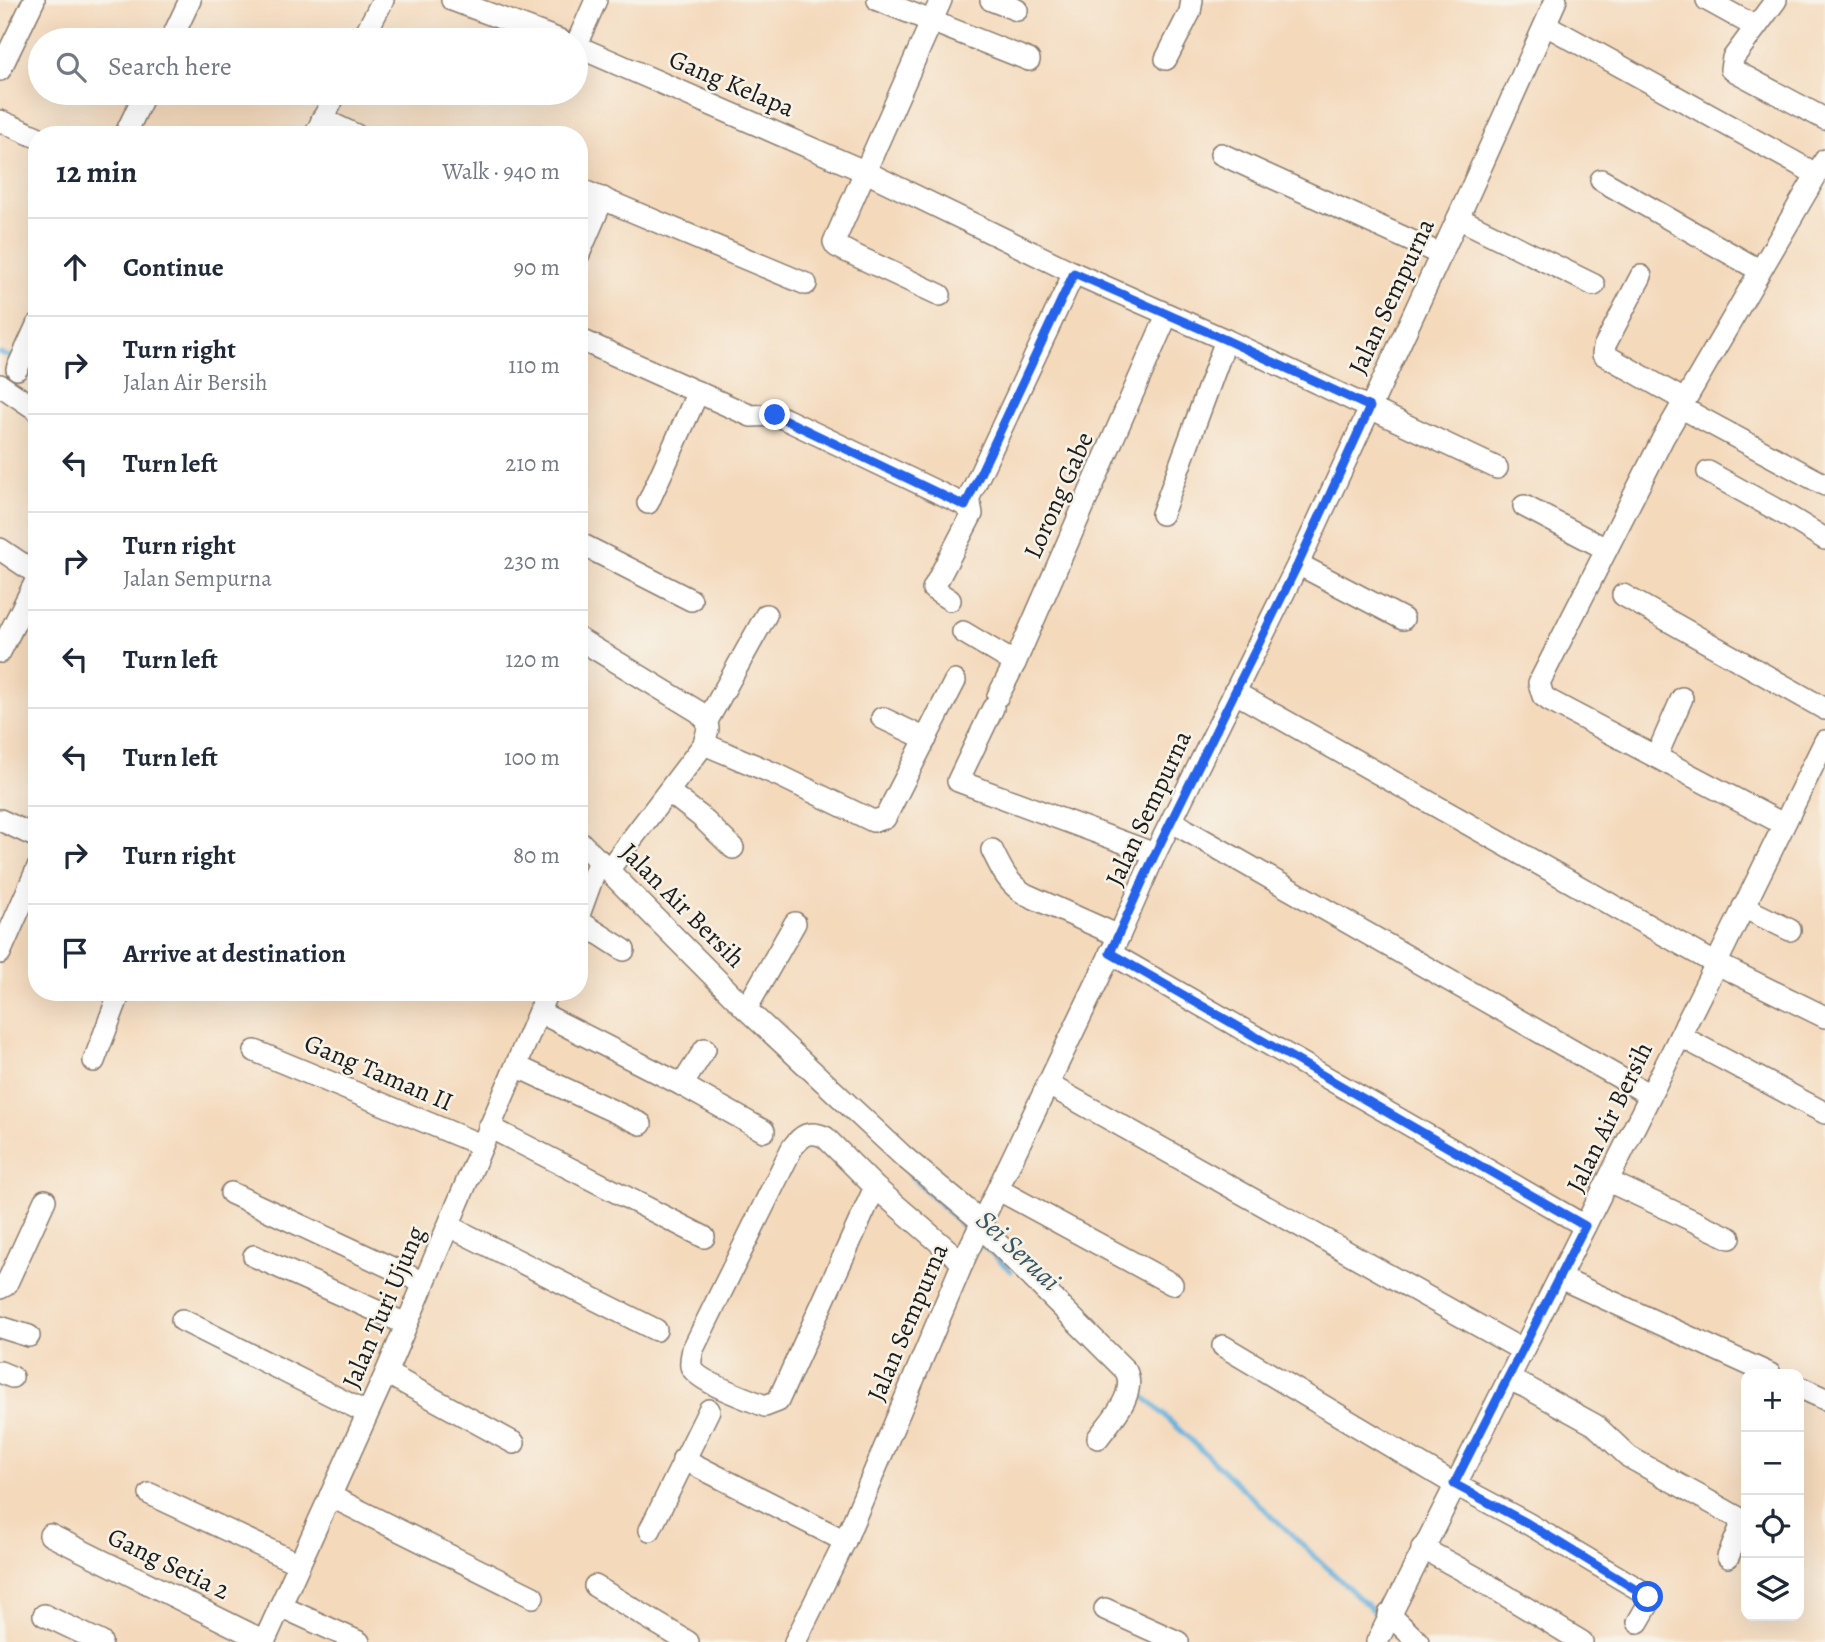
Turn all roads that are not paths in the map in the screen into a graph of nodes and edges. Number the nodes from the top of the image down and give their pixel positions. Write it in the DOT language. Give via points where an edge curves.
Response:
graph roads {
  1 [pos="34,0"];
  2 [pos="190,0"];
  3 [pos="383,0"];
  4 [pos="452,0"];
  5 [pos="596,0"];
  6 [pos="878,0"];
  7 [pos="941,0"];
  8 [pos="991,0"];
  9 [pos="1192,0"];
  10 [pos="1556,0"];
  11 [pos="1707,0"];
  12 [pos="1776,0"];
  13 [pos="1017,10"];
  14 [pos="931,21"];
  15 [pos="1545,25"];
  16 [pos="1756,27"];
  17 [pos="177,28"];
  18 [pos="368,28"];
  19 [pos="528,28"];
  20 [pos="584,28"];
  21 [pos="588,51"];
  22 [pos="1166,59"];
  23 [pos="1029,60"];
  24 [pos="0,70"];
  25 [pos="139,105"];
  26 [pos="330,105"];
  27 [pos="1825,119"];
  28 [pos="0,121"];
  29 [pos="129,126"];
  30 [pos="320,126"];
  31 [pos="28,133"];
  32 [pos="1221,154"];
  33 [pos="1821,167"];
  34 [pos="866,172"];
  35 [pos="1601,180"];
  36 [pos="588,192"];
  37 [pos="603,198"];
  38 [pos="1458,218"];
  39 [pos="588,233"];
  40 [pos="1440,254"];
  41 [pos="1759,270"];
  42 [pos="1074,273"];
  43 [pos="1641,276"];
  44 [pos="806,284"];
  45 [pos="1594,285"];
  46 [pos="940,295"];
  47 [pos="1167,315"];
  48 [pos="1226,340"];
  49 [pos="588,343"];
  50 [pos="28,344"];
  51 [pos="19,363"];
  52 [pos="0,385"];
  53 [pos="698,392"];
  54 [pos="28,404"];
  55 [pos="1682,404"];
  56 [pos="1370,407"];
  57 [pos="1497,468"];
  58 [pos="1708,472"];
  59 [pos="1825,485"];
  60 [pos="648,503"];
  61 [pos="965,506"];
  62 [pos="1524,506"];
  63 [pos="1162,514"];
  64 [pos="1825,539"];
  65 [pos="588,548"];
  66 [pos="0,549"];
  67 [pos="1606,550"];
  68 [pos="1298,564"];
  69 [pos="28,568"];
  70 [pos="1623,595"];
  71 [pos="28,597"];
  72 [pos="691,600"];
  73 [pos="950,600"];
  74 [pos="766,615"];
  75 [pos="1403,619"];
  76 [pos="963,632"];
  77 [pos="588,644"];
  78 [pos="0,652"];
  79 [pos="1015,663"];
  80 [pos="955,681"];
  81 [pos="1234,692"];
  82 [pos="1682,698"];
  83 [pos="1825,709"];
  84 [pos="882,718"];
  85 [pos="706,734"];
  86 [pos="926,739"];
  87 [pos="1825,741"];
  88 [pos="1657,755"];
  89 [pos="1820,766"];
  90 [pos="669,792"];
  91 [pos="0,820"];
  92 [pos="1173,821"];
  93 [pos="1783,824"];
  94 [pos="28,833"];
  95 [pos="733,848"];
  96 [pos="588,850"];
  97 [pos="992,850"];
  98 [pos="1155,854"];
  99 [pos="604,865"];
  100 [pos="28,889"];
  101 [pos="588,897"];
  102 [pos="1743,907"];
  103 [pos="795,923"];
  104 [pos="588,927"];
  105 [pos="5,928"];
  106 [pos="1790,930"];
  107 [pos="1114,944"];
  108 [pos="624,950"];
  109 [pos="0,953"];
  110 [pos="1716,964"];
  111 [pos="117,1001"];
  112 [pos="543,1002"];
  113 [pos="746,1009"];
  114 [pos="1825,1017"];
  115 [pos="1680,1037"];
  116 [pos="705,1049"];
  117 [pos="255,1051"];
  118 [pos="94,1061"];
  119 [pos="516,1066"];
  120 [pos="1047,1084"];
  121 [pos="682,1085"];
  122 [pos="1650,1095"];
  123 [pos="1825,1113"];
  124 [pos="641,1124"];
  125 [pos="764,1131"];
  126 [pos="485,1136"];
  127 [pos="1608,1181"];
  128 [pos="875,1187"];
  129 [pos="999,1190"];
  130 [pos="231,1193"];
  131 [pos="45,1200"];
  132 [pos="975,1219"];
  133 [pos="449,1226"];
  134 [pos="1585,1226"];
  135 [pos="704,1237"];
  136 [pos="1730,1238"];
  137 [pos="254,1255"];
  138 [pos="964,1259"];
  139 [pos="1560,1278"];
  140 [pos="425,1283"];
  141 [pos="1172,1284"];
  142 [pos="0,1288"];
  143 [pos="182,1320"];
  144 [pos="406,1324"];
  145 [pos="0,1326"];
  146 [pos="656,1330"];
  147 [pos="29,1336"];
  148 [pos="1223,1346"];
  149 [pos="1522,1350"];
  150 [pos="1759,1369"];
  151 [pos="386,1373"];
  152 [pos="1508,1379"];
  153 [pos="1804,1389"];
  154 [pos="1825,1399"];
  155 [pos="709,1410"];
  156 [pos="368,1413"];
  157 [pos="1098,1438"];
  158 [pos="514,1443"];
  159 [pos="683,1459"];
  160 [pos="1454,1484"];
  161 [pos="150,1494"];
  162 [pos="330,1496"];
  163 [pos="650,1530"];
  164 [pos="50,1535"];
  165 [pos="845,1541"];
  166 [pos="1422,1548"];
  167 [pos="1728,1557"];
  168 [pos="299,1564"];
  169 [pos="595,1586"];
  170 [pos="533,1597"];
  171 [pos="280,1606"];
  172 [pos="1105,1609"];
  173 [pos="44,1615"];
  174 [pos="1638,1622"];
  175 [pos="1384,1625"];
  176 [pos="101,1642"];
  177 [pos="264,1642"];
  178 [pos="359,1642"];
  179 [pos="688,1642"];
  180 [pos="795,1642"];
  181 [pos="1178,1642"];
  182 [pos="1418,1642"];
  183 [pos="1581,1642"];
  1 -- 24 [label="street"];
  2 -- 17 [label="street"];
  3 -- 18 [label="street"];
  4 -- 19 [label="street"];
  5 -- 20 [label="street"];
  6 -- 14 [label="street"];
  7 -- 14 [label="street"];
  8 -- 13 [label="street"];
  9 -- 22 [label="street"];
  10 -- 15 [label="street, Jalan Sempurna"];
  11 -- 16 [label="street"];
  12 -- 16 [label="street"];
  14 -- 23 [label="street"];
  14 -- 34 [label="street"];
  15 -- 33 [label="street"];
  15 -- 38 [label="street, Jalan Sempurna"];
  16 -- 27 [label="street" via="1733,58 1731,69"];
  21 -- 34 [label="street, Gang Kelapa"];
  25 -- 29 [label="street"];
  26 -- 30 [label="street"];
  28 -- 31 [label="street"];
  32 -- 40 [label="street"];
  33 -- 41 [label="street"];
  34 -- 42 [label="street, Gang Kelapa"];
  34 -- 46 [label="street" via="835,244"];
  35 -- 41 [label="street"];
  36 -- 37 [label="street"];
  37 -- 39 [label="street"];
  37 -- 44 [label="street"];
  38 -- 40 [label="street, Jalan Sempurna"];
  38 -- 45 [label="street"];
  40 -- 56 [label="street, Jalan Sempurna"];
  41 -- 55 [label="street"];
  42 -- 47 [label="street, Gang Kelapa"];
  42 -- 61 [label="street"];
  43 -- 55 [label="street" via="1603,354"];
  47 -- 48 [label="street, Gang Kelapa"];
  47 -- 79 [label="street, Lorong Gabe"];
  48 -- 56 [label="street, Gang Kelapa"];
  48 -- 63 [label="street"];
  49 -- 53 [label="street"];
  50 -- 51 [label="street"];
  52 -- 54 [label="street"];
  53 -- 60 [label="street"];
  53 -- 61 [label="street" via="751,416 785,419"];
  55 -- 59 [label="street"];
  55 -- 67 [label="street"];
  56 -- 57 [label="street, Gang Kelapa"];
  56 -- 68 [label="street, Jalan Sempurna"];
  58 -- 64 [label="street"];
  61 -- 73 [label="street" via="972,514 933,589"];
  62 -- 67 [label="street"];
  65 -- 72 [label="street"];
  66 -- 69 [label="street"];
  67 -- 88 [label="street" via="1541,676 1539,689 1550,701"];
  68 -- 75 [label="street"];
  68 -- 81 [label="street, Jalan Sempurna"];
  70 -- 83 [label="street"];
  71 -- 78 [label="street"];
  74 -- 85 [label="street"];
  76 -- 79 [label="street"];
  77 -- 85 [label="street" via="699,712"];
  79 -- 98 [label="street, Lorong Gabe" via="958,781"];
  80 -- 86 [label="street"];
  81 -- 92 [label="street, Jalan Sempurna"];
  81 -- 110 [label="street"];
  82 -- 88 [label="street"];
  84 -- 86 [label="street"];
  85 -- 86 [label="street" via="873,821 885,818"];
  85 -- 90 [label="street"];
  87 -- 89 [label="street, Jalan Air Bersih"];
  88 -- 93 [label="street"];
  89 -- 93 [label="street, Jalan Air Bersih"];
  90 -- 95 [label="street"];
  90 -- 99 [label="street"];
  91 -- 94 [label="street"];
  92 -- 98 [label="street, Jalan Sempurna"];
  92 -- 122 [label="street"];
  93 -- 102 [label="street, Jalan Air Bersih"];
  96 -- 99 [label="street, Jalan Air Bersih"];
  97 -- 107 [label="street" via="1013,887"];
  98 -- 107 [label="street, Jalan Sempurna"];
  99 -- 101 [label="street"];
  99 -- 113 [label="street, Jalan Air Bersih"];
  100 -- 105 [label="street"];
  102 -- 106 [label="street"];
  102 -- 110 [label="street, Jalan Air Bersih"];
  103 -- 113 [label="street"];
  104 -- 108 [label="street"];
  105 -- 109 [label="street"];
  107 -- 120 [label="street, Jalan Sempurna"];
  107 -- 134 [label="street"];
  110 -- 114 [label="street"];
  110 -- 115 [label="street, Jalan Air Bersih"];
  111 -- 118 [label="street"];
  112 -- 119 [label="street, Jalan Turi Ujung"];
  112 -- 121 [label="street"];
  113 -- 132 [label="street, Jalan Air Bersih"];
  115 -- 122 [label="street, Jalan Air Bersih"];
  115 -- 123 [label="street"];
  116 -- 121 [label="street"];
  117 -- 126 [label="street, Gang Taman II"];
  119 -- 124 [label="street"];
  119 -- 126 [label="street, Jalan Turi Ujung"];
  120 -- 129 [label="street, Jalan Sempurna"];
  120 -- 149 [label="street"];
  121 -- 125 [label="street"];
  122 -- 127 [label="street, Jalan Air Bersih"];
  126 -- 133 [label="street, Jalan Turi Ujung"];
  126 -- 135 [label="street, Gang Taman II"];
  127 -- 134 [label="street, Jalan Air Bersih"];
  127 -- 136 [label="street"];
  128 -- 128 [label="street" via="778,1401 765,1406 695,1373 693,1349 800,1137 808,1133 825,1137"];
  128 -- 138 [label="street"];
  129 -- 132 [label="street, Jalan Sempurna"];
  129 -- 141 [label="street"];
  130 -- 140 [label="street"];
  131 -- 142 [label="street" via="6,1285"];
  132 -- 138 [label="street, Jalan Sempurna"];
  132 -- 157 [label="street, Jalan Air Bersih" via="1122,1365 1128,1385 1122,1406"];
  133 -- 140 [label="street, Jalan Turi Ujung"];
  133 -- 146 [label="street"];
  134 -- 139 [label="street, Jalan Air Bersih"];
  137 -- 144 [label="street"];
  138 -- 165 [label="street, Jalan Sempurna"];
  139 -- 149 [label="street, Jalan Air Bersih"];
  139 -- 150 [label="street"];
  140 -- 144 [label="street, Jalan Turi Ujung"];
  143 -- 156 [label="street"];
  144 -- 151 [label="street, Jalan Turi Ujung"];
  145 -- 147 [label="street"];
  148 -- 160 [label="street"];
  149 -- 152 [label="street, Jalan Air Bersih"];
  151 -- 156 [label="street, Jalan Turi Ujung"];
  151 -- 158 [label="street"];
  152 -- 160 [label="street, Jalan Air Bersih"];
  152 -- 167 [label="street" via="1595,1424 1629,1457 1737,1517 1741,1526"];
  153 -- 154 [label="street"];
  155 -- 159 [label="street"];
  156 -- 162 [label="street, Jalan Turi Ujung"];
  159 -- 163 [label="street"];
  159 -- 165 [label="street"];
  160 -- 166 [label="street, Jalan Air Bersih"];
  160 -- 174 [label="street" via="1645,1593 1649,1603"];
  161 -- 168 [label="street"];
  162 -- 168 [label="street, Jalan Turi Ujung"];
  162 -- 170 [label="street"];
  164 -- 177 [label="street, Gang Setia 2"];
  165 -- 180 [label="street, Jalan Sempurna"];
  166 -- 175 [label="street, Jalan Air Bersih"];
  166 -- 183 [label="street"];
  168 -- 171 [label="street, Jalan Turi Ujung"];
  169 -- 179 [label="street"];
  171 -- 177 [label="street, Jalan Turi Ujung"];
  171 -- 178 [label="street"];
  172 -- 181 [label="street"];
  173 -- 176 [label="street"];
  175 -- 182 [label="street"];
}
